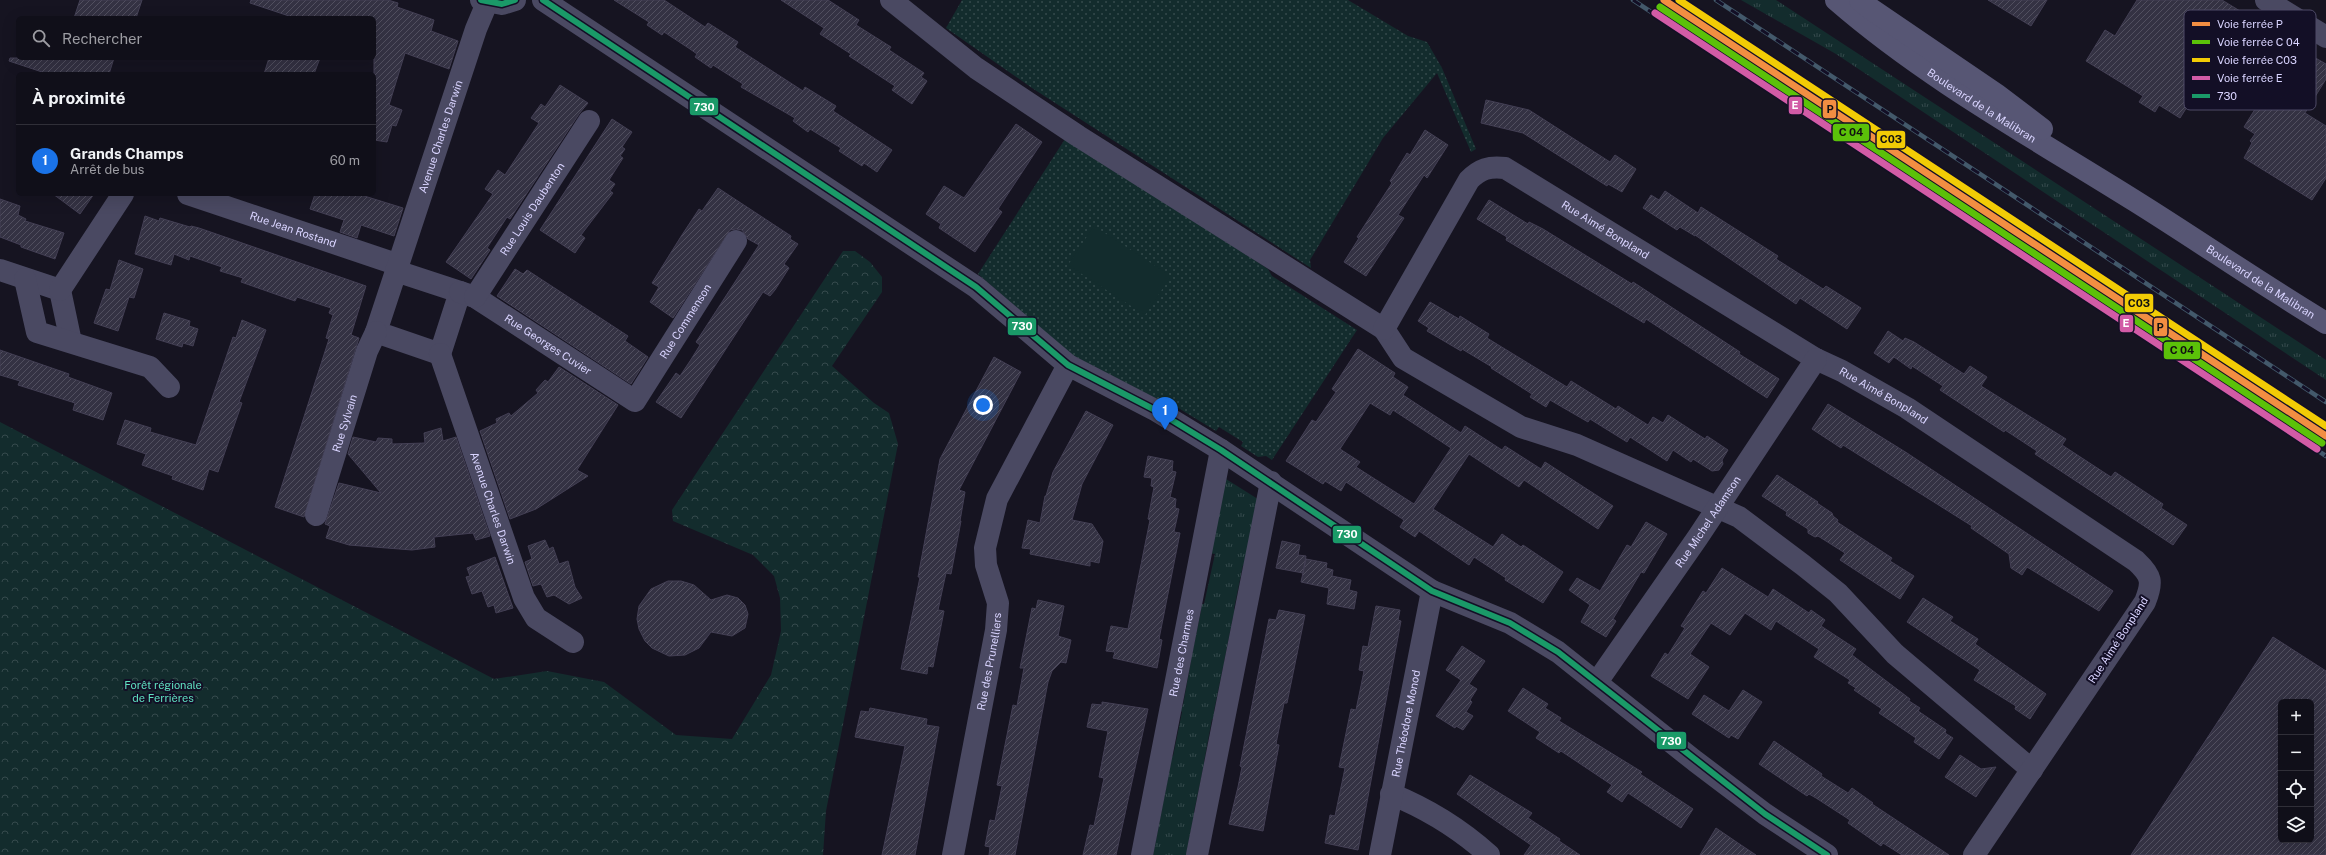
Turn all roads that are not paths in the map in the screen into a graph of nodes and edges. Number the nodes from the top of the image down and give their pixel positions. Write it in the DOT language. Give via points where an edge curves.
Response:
graph roads {
  1 [pos="515,0"];
  2 [pos="543,0"];
  3 [pos="891,0"];
  4 [pos="1836,0"];
  5 [pos="1860,0"];
  6 [pos="2266,0"];
  7 [pos="484,1"];
  8 [pos="2282,10"];
  9 [pos="2316,31"];
  10 [pos="2326,37"];
  11 [pos="589,121"];
  12 [pos="122,196"];
  13 [pos="194,196"];
  14 [pos="2134,200"];
  15 [pos="736,241"];
  16 [pos="398,268"];
  17 [pos="0,270"];
  18 [pos="25,279"];
  19 [pos="60,290"];
  20 [pos="467,295"];
  21 [pos="2326,323"];
  22 [pos="1384,329"];
  23 [pos="376,332"];
  24 [pos="72,342"];
  25 [pos="440,354"];
  26 [pos="1816,359"];
  27 [pos="1068,365"];
  28 [pos="169,387"];
  29 [pos="635,401"];
  30 [pos="1221,450"];
  31 [pos="1271,482"];
  32 [pos="1718,507"];
  33 [pos="316,515"];
  34 [pos="1432,591"];
  35 [pos="573,642"];
  36 [pos="1597,682"];
  37 [pos="2032,770"];
  38 [pos="1391,794"];
  39 [pos="953,855"];
  40 [pos="1142,855"];
  41 [pos="1197,855"];
  42 [pos="1380,855"];
  43 [pos="1489,855"];
  44 [pos="1826,855"];
  45 [pos="1974,855"];
  1 -- 7 [label="street" via="502,4"];
  2 -- 27 [label="street" via="976,287"];
  3 -- 22 [label="street" via="976,68 1078,136"];
  4 -- 14 [label="main road, Boulevard de la Malibran" via="1887,43 1918,64"];
  5 -- 14 [label="main road, Boulevard de la Malibran" via="1996,94"];
  6 -- 8 [label="street"];
  7 -- 16 [label="street, Avenue Charles Darwin"];
  9 -- 10 [label="street"];
  11 -- 20 [label="street, Rue Louis Daubenton"];
  12 -- 19 [label="street"];
  13 -- 16 [label="street, Rue Jean Rostand"];
  14 -- 21 [label="main road, Boulevard de la Malibran"];
  15 -- 29 [label="street, Rue Commenson"];
  16 -- 20 [label="street"];
  16 -- 23 [label="street, Avenue Charles Darwin"];
  17 -- 18 [label="street"];
  18 -- 19 [label="street"];
  18 -- 24 [label="street" via="37,332"];
  19 -- 24 [label="street"];
  20 -- 25 [label="street"];
  20 -- 29 [label="street, Rue Georges Cuvier"];
  22 -- 26 [label="street, Rue Aimé Bonpland" via="1468,180 1482,169 1493,166 1505,168"];
  22 -- 32 [label="street" via="1403,358 1521,427 1578,445"];
  23 -- 25 [label="street"];
  23 -- 33 [label="street, Rue Sylvain" via="367,352"];
  24 -- 28 [label="street" via="150,367"];
  25 -- 35 [label="street, Avenue Charles Darwin" via="524,598 536,618"];
  26 -- 32 [label="street, Rue Michel Adamson"];
  26 -- 37 [label="street, Rue Aimé Bonpland" via="1906,408 2136,561 2147,572 2151,586 2145,602"];
  27 -- 30 [label="street" via="1157,411"];
  27 -- 39 [label="street, Rue des Prunelliers" via="997,498 985,548 986,565 998,603 996,630"];
  30 -- 31 [label="street"];
  30 -- 40 [label="street, Rue des Charmes"];
  31 -- 34 [label="street"];
  31 -- 41 [label="street"];
  32 -- 36 [label="street, Rue Michel Adamson"];
  32 -- 37 [label="street" via="1738,517 1832,588 1895,654"];
  34 -- 36 [label="street" via="1510,623 1558,652"];
  34 -- 38 [label="street, Rue Théodore Monod"];
  36 -- 44 [label="street" via="1765,814"];
  37 -- 45 [label="street, Rue Aimé Bonpland"];
  38 -- 42 [label="street, Rue Théodore Monod"];
  38 -- 43 [label="street" via="1436,814 1472,839"];
}
